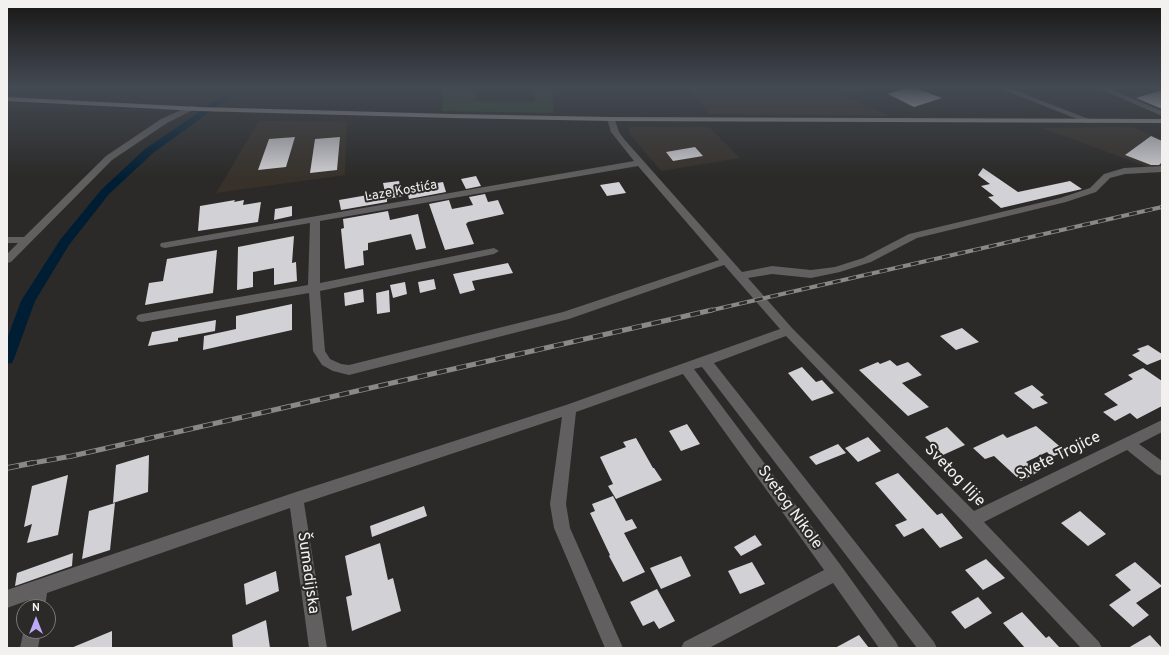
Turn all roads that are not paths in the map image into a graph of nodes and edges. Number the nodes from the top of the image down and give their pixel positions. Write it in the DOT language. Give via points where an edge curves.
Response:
graph roads {
  1 [pos="170,119"];
  2 [pos="588,119"];
  3 [pos="611,119"];
  4 [pos="1081,119"];
  5 [pos="1162,121"];
  6 [pos="1090,122"];
  7 [pos="640,163"];
  8 [pos="1162,169"];
  9 [pos="315,221"];
  10 [pos="7,240"];
  11 [pos="27,240"];
  12 [pos="165,245"];
  13 [pos="494,251"];
  14 [pos="7,260"];
  15 [pos="726,261"];
  16 [pos="740,276"];
  17 [pos="314,288"];
  18 [pos="142,318"];
  19 [pos="788,331"];
  20 [pos="706,362"];
  21 [pos="687,368"];
  22 [pos="570,409"];
  23 [pos="1162,426"];
  24 [pos="1128,443"];
  25 [pos="1162,470"];
  26 [pos="296,499"];
  27 [pos="972,520"];
  28 [pos="836,573"];
  29 [pos="40,587"];
  30 [pos="7,599"];
  31 [pos="38,599"];
  32 [pos="318,648"];
  33 [pos="614,648"];
  34 [pos="690,648"];
  35 [pos="890,648"];
  36 [pos="928,648"];
  37 [pos="1093,648"];
  1 -- 11 [label="street" via="109,158"];
  2 -- 3 [label="main road"];
  3 -- 6 [label="main road"];
  3 -- 7 [label="street, Svetog Ilije" via="615,132"];
  4 -- 6 [label="street"];
  5 -- 6 [label="main road"];
  7 -- 9 [label="street, Laze Kostića"];
  7 -- 15 [label="street, Svetog Ilije"];
  8 -- 16 [label="street" via="1124,171 1107,176 1093,190 1063,200 913,236 867,260 836,270 811,274 772,270"];
  9 -- 12 [label="street, Laze Kostića"];
  9 -- 17 [label="street"];
  10 -- 11 [label="street"];
  11 -- 14 [label="street"];
  13 -- 17 [label="street"];
  15 -- 16 [label="street, Svetog Ilije"];
  15 -- 17 [label="street" via="565,316 349,370 326,362 319,351"];
  16 -- 19 [label="street, Svetog Ilije"];
  17 -- 18 [label="street"];
  19 -- 20 [label="street"];
  19 -- 27 [label="street, Svetog Ilije"];
  20 -- 21 [label="street"];
  20 -- 36 [label="street"];
  21 -- 22 [label="street"];
  21 -- 28 [label="street, Svetog Nikole"];
  22 -- 26 [label="street"];
  22 -- 33 [label="street" via="558,504 562,528"];
  23 -- 24 [label="street, Svete Trojice"];
  24 -- 25 [label="street"];
  24 -- 27 [label="street, Svete Trojice"];
  26 -- 29 [label="street"];
  26 -- 32 [label="street, Šumadijska"];
  27 -- 37 [label="street, Svetog Ilije"];
  28 -- 34 [label="street"];
  28 -- 35 [label="street, Svetog Nikole"];
  29 -- 30 [label="street"];
  29 -- 31 [label="street"];
}
